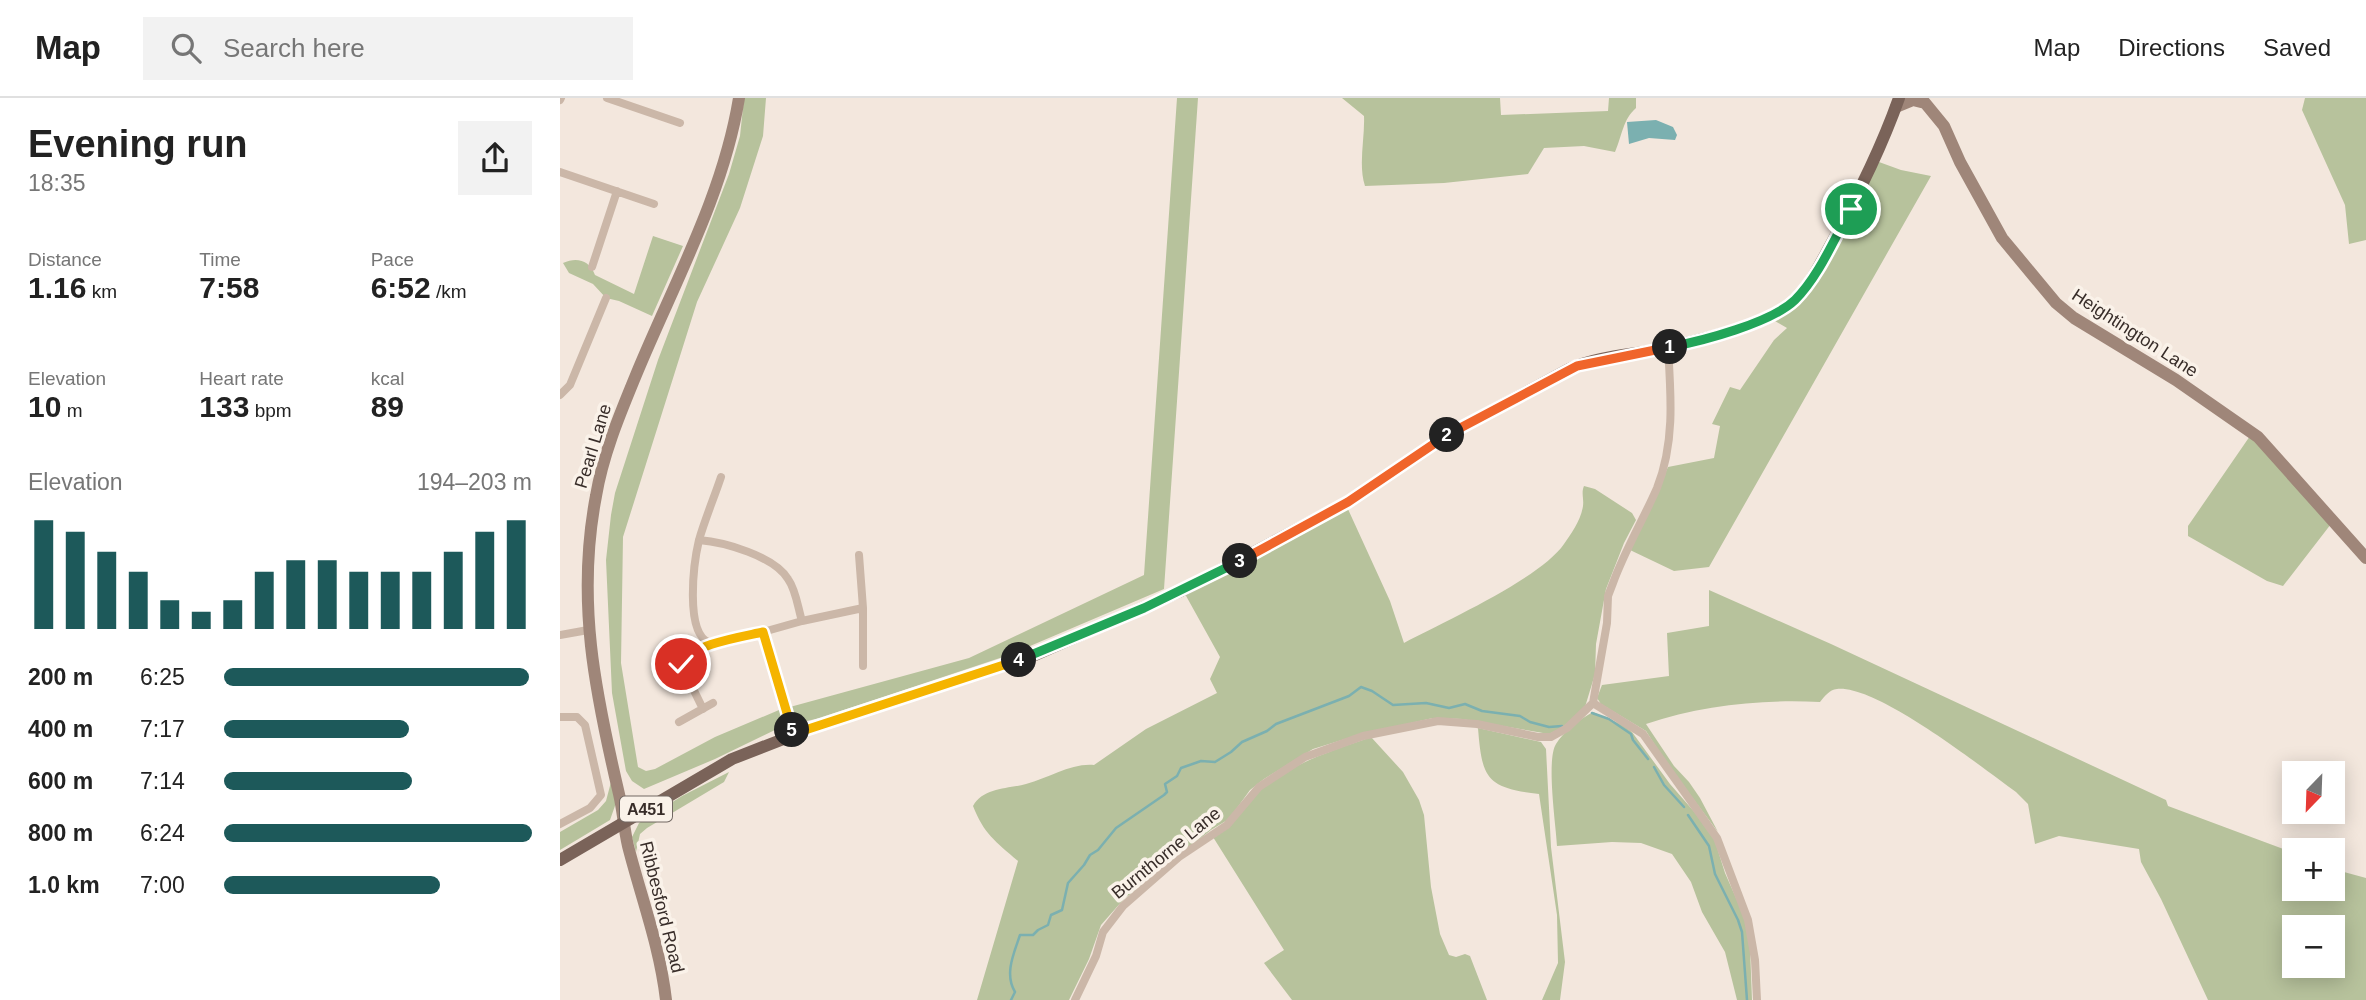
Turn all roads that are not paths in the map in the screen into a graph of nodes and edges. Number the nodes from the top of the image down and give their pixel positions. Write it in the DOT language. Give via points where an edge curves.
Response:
graph roads {
  1 [pos="607,98"];
  2 [pos="739,98"];
  3 [pos="1923,101"];
  4 [pos="1898,103"];
  5 [pos="680,123"];
  6 [pos="560,172"];
  7 [pos="617,191"];
  8 [pos="654,204"];
  9 [pos="592,267"];
  10 [pos="606,298"];
  11 [pos="1668,348"];
  12 [pos="560,395"];
  13 [pos="721,478"];
  14 [pos="699,540"];
  15 [pos="859,555"];
  16 [pos="2366,558"];
  17 [pos="863,608"];
  18 [pos="802,621"];
  19 [pos="588,630"];
  20 [pos="763,632"];
  21 [pos="560,635"];
  22 [pos="713,644"];
  23 [pos="863,666"];
  24 [pos="713,703"];
  25 [pos="1593,703"];
  26 [pos="702,709"];
  27 [pos="560,717"];
  28 [pos="679,722"];
  29 [pos="793,734"];
  30 [pos="624,822"];
  31 [pos="560,824"];
  32 [pos="560,860"];
  33 [pos="666,1000"];
  34 [pos="1075,1000"];
  35 [pos="1757,1000"];
  1 -- 5 [label="street"];
  2 -- 19 [label="main road, Pearl Lane" via="716,185 622,408 599,481 590,527"];
  3 -- 4 [label="main road, Heightington Lane"];
  3 -- 16 [label="main road, Heightington Lane" via="1944,126 2002,238 2056,303 2258,437"];
  4 -- 11 [label="main road, A451" via="1851,209 1796,299 1756,322"];
  6 -- 7 [label="street"];
  7 -- 8 [label="street"];
  7 -- 9 [label="street"];
  10 -- 12 [label="street" via="570,385"];
  11 -- 25 [label="street" via="1670,440 1657,488 1608,596"];
  11 -- 29 [label="main road, A451" via="1569,369 1447,436 1348,502 1133,613 1035,654"];
  13 -- 14 [label="street"];
  14 -- 18 [label="street" via="719,542 774,566 788,579"];
  14 -- 22 [label="street" via="694,611 698,633"];
  15 -- 17 [label="street"];
  17 -- 18 [label="street"];
  17 -- 23 [label="street"];
  18 -- 20 [label="street"];
  19 -- 21 [label="street"];
  19 -- 30 [label="main road, Pearl Lane"];
  20 -- 22 [label="street"];
  20 -- 29 [label="street"];
  22 -- 26 [label="street" via="686,656 681,664"];
  24 -- 26 [label="street"];
  25 -- 34 [label="street, Burnthorne Lane" via="1567,729 1551,737 1438,721 1363,736 1305,757 1259,787 1227,825 1180,857 1123,906 1103,932"];
  25 -- 35 [label="street" via="1643,734 1717,838 1748,920"];
  26 -- 28 [label="street"];
  27 -- 31 [label="street" via="572,715 581,720 601,795 590,808"];
  29 -- 30 [label="main road, A451" via="732,759"];
  30 -- 32 [label="main road, A451"];
  30 -- 33 [label="main road, Ribbesford Road"];
}
